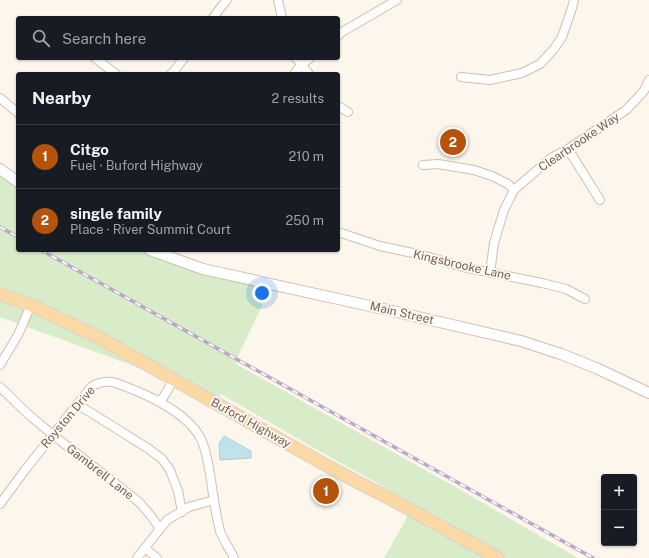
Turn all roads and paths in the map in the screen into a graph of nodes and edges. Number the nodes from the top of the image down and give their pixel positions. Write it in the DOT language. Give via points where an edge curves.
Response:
graph roads {
  1 [pos="227,0"];
  2 [pos="278,0"];
  3 [pos="397,0"];
  4 [pos="574,0"];
  5 [pos="214,16"];
  6 [pos="282,16"];
  7 [pos="340,34"];
  8 [pos="98,60"];
  9 [pos="182,60"];
  10 [pos="297,60"];
  11 [pos="307,60"];
  12 [pos="301,65"];
  13 [pos="113,72"];
  14 [pos="173,72"];
  15 [pos="296,72"];
  16 [pos="307,72"];
  17 [pos="461,77"];
  18 [pos="649,80"];
  19 [pos="0,98"];
  20 [pos="340,107"];
  21 [pos="16,111"];
  22 [pos="348,112"];
  23 [pos="568,149"];
  24 [pos="423,165"];
  25 [pos="0,169"];
  26 [pos="16,181"];
  27 [pos="514,190"];
  28 [pos="600,200"];
  29 [pos="340,233"];
  30 [pos="156,252"];
  31 [pos="490,273"];
  32 [pos="0,294"];
  33 [pos="585,299"];
  34 [pos="31,305"];
  35 [pos="0,365"];
  36 [pos="174,379"];
  37 [pos="0,387"];
  38 [pos="649,393"];
  39 [pos="158,401"];
  40 [pos="77,404"];
  41 [pos="53,435"];
  42 [pos="214,500"];
  43 [pos="0,504"];
  44 [pos="182,512"];
  45 [pos="160,529"];
  46 [pos="144,548"];
  47 [pos="137,558"];
  48 [pos="157,558"];
  49 [pos="234,558"];
  50 [pos="498,558"];
  1 -- 5 [label="street"];
  2 -- 6 [label="street"];
  3 -- 7 [label="street"];
  4 -- 17 [label="street" via="562,37 540,64 522,73 490,80"];
  8 -- 13 [label="street"];
  9 -- 14 [label="street"];
  10 -- 12 [label="street"];
  11 -- 12 [label="street"];
  12 -- 15 [label="street"];
  12 -- 16 [label="street"];
  18 -- 23 [label="street, Clearbrooke Way" via="644,92 626,110"];
  19 -- 21 [label="street"];
  20 -- 22 [label="street"];
  23 -- 27 [label="street, Clearbrooke Way" via="551,158"];
  23 -- 28 [label="street"];
  24 -- 27 [label="street" via="438,164 474,170 508,184"];
  25 -- 26 [label="street"];
  27 -- 31 [label="street, Clearbrooke Way" via="504,210 496,237"];
  29 -- 31 [label="street, Kingsbrooke Lane" via="380,246"];
  30 -- 38 [label="street, Main Street" via="204,269 521,341 596,368"];
  31 -- 33 [label="street, Kingsbrooke Lane" via="542,283"];
  32 -- 34 [label="main road, Buford Highway"];
  34 -- 35 [label="street"];
  34 -- 36 [label="main road, Buford Highway" via="96,336"];
  36 -- 39 [label="street" via="163,398"];
  36 -- 50 [label="main road, Buford Highway"];
  37 -- 41 [label="street, Gambrell Lane"];
  39 -- 40 [label="street, Royston Drive" via="114,382 105,381 91,387"];
  39 -- 42 [label="street, Royston Drive" via="184,418 201,440 206,452"];
  40 -- 41 [label="street, Royston Drive"];
  40 -- 44 [label="street" via="149,448 162,459 170,470 178,491"];
  41 -- 43 [label="street, Royston Drive"];
  41 -- 45 [label="street, Gambrell Lane" via="139,502"];
  42 -- 44 [label="street" via="189,507"];
  42 -- 49 [label="street, Royston Drive" via="221,533"];
  44 -- 45 [label="street" via="167,520"];
  45 -- 46 [label="street"];
  46 -- 47 [label="street"];
  46 -- 48 [label="street"];
}
